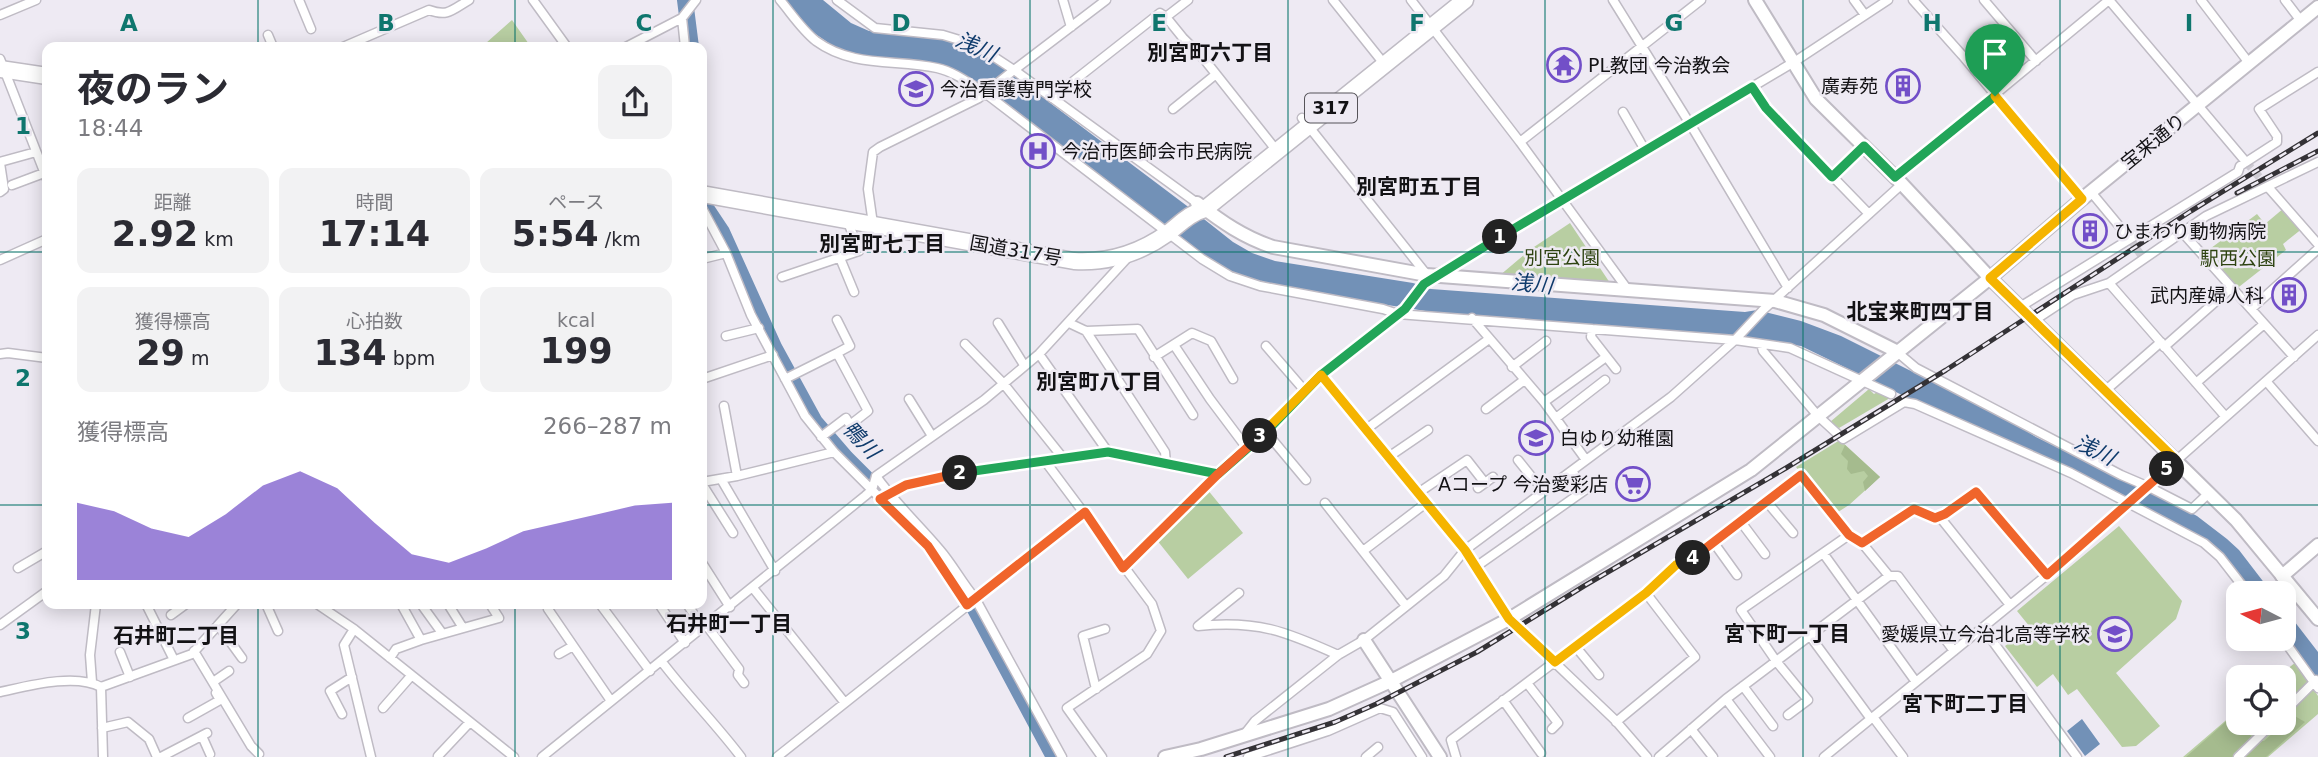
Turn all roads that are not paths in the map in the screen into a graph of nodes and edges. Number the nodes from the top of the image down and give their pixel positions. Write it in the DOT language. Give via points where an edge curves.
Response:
graph roads {
  1 [pos="36,0"];
  2 [pos="299,0"];
  3 [pos="469,0"];
  4 [pos="533,0"];
  5 [pos="696,0"];
  6 [pos="780,0"];
  7 [pos="837,0"];
  8 [pos="1063,0"];
  9 [pos="1105,0"];
  10 [pos="1188,0"];
  11 [pos="1333,0"];
  12 [pos="1411,0"];
  13 [pos="1451,0"];
  14 [pos="1465,0"];
  15 [pos="1613,0"];
  16 [pos="1701,0"];
  17 [pos="1755,0"];
  18 [pos="1854,0"];
  19 [pos="1888,0"];
  20 [pos="1913,0"];
  21 [pos="1984,0"];
  22 [pos="2109,0"];
  23 [pos="2201,0"];
  24 [pos="2285,0"];
  25 [pos="2318,8"];
  26 [pos="0,15"];
  27 [pos="1865,15"];
  28 [pos="1166,17"];
  29 [pos="682,18"];
  30 [pos="2301,21"];
  31 [pos="1428,24"];
  32 [pos="1070,27"];
  33 [pos="311,29"];
  34 [pos="268,35"];
  35 [pos="271,42"];
  36 [pos="355,42"];
  37 [pos="563,42"];
  38 [pos="636,42"];
  39 [pos="684,42"];
  40 [pos="1642,49"];
  41 [pos="1381,61"];
  42 [pos="2036,61"];
  43 [pos="1794,62"];
  44 [pos="2249,62"];
  45 [pos="1,66"];
  46 [pos="1012,72"];
  47 [pos="2318,72"];
  48 [pos="42,75"];
  49 [pos="1215,75"];
  50 [pos="1752,87"];
  51 [pos="987,92"];
  52 [pos="1995,96"];
  53 [pos="1052,98"];
  54 [pos="2197,105"];
  55 [pos="1172,109"];
  56 [pos="1623,112"];
  57 [pos="1306,122"];
  58 [pos="1689,123"];
  59 [pos="1520,142"];
  60 [pos="1864,146"];
  61 [pos="1274,148"];
  62 [pos="1645,150"];
  63 [pos="36,152"];
  64 [pos="0,162"];
  65 [pos="2246,162"];
  66 [pos="42,166"];
  67 [pos="2316,166"];
  68 [pos="42,177"];
  69 [pos="1832,177"];
  70 [pos="1898,180"];
  71 [pos="12,185"];
  72 [pos="2268,187"];
  73 [pos="0,192"];
  74 [pos="707,195"];
  75 [pos="2087,195"];
  76 [pos="1563,200"];
  77 [pos="1199,208"];
  78 [pos="1869,215"];
  79 [pos="707,217"];
  80 [pos="848,219"];
  81 [pos="873,224"];
  82 [pos="1170,232"];
  83 [pos="2182,232"];
  84 [pos="2130,239"];
  85 [pos="42,241"];
  86 [pos="2318,247"];
  87 [pos="726,253"];
  88 [pos="1131,254"];
  89 [pos="707,258"];
  90 [pos="840,258"];
  91 [pos="0,260"];
  92 [pos="782,277"];
  93 [pos="1428,278"];
  94 [pos="1990,278"];
  95 [pos="2109,283"];
  96 [pos="1788,288"];
  97 [pos="2231,288"];
  98 [pos="1629,290"];
  99 [pos="855,292"];
  100 [pos="1775,301"];
  101 [pos="2020,307"];
  102 [pos="2251,309"];
  103 [pos="1401,312"];
  104 [pos="1472,318"];
  105 [pos="836,320"];
  106 [pos="2035,320"];
  107 [pos="998,323"];
  108 [pos="1069,323"];
  109 [pos="2264,324"];
  110 [pos="759,328"];
  111 [pos="1592,329"];
  112 [pos="1086,331"];
  113 [pos="2318,335"];
  114 [pos="726,336"];
  115 [pos="1737,338"];
  116 [pos="1489,339"];
  117 [pos="1546,341"];
  118 [pos="965,344"];
  119 [pos="1761,344"];
  120 [pos="1174,345"];
  121 [pos="2163,345"];
  122 [pos="1266,346"];
  123 [pos="1897,352"];
  124 [pos="837,353"];
  125 [pos="0,354"];
  126 [pos="1039,354"];
  127 [pos="773,355"];
  128 [pos="1154,356"];
  129 [pos="2294,356"];
  130 [pos="42,357"];
  131 [pos="1606,357"];
  132 [pos="1024,365"];
  133 [pos="1512,367"];
  134 [pos="1616,369"];
  135 [pos="1321,375"];
  136 [pos="707,377"];
  137 [pos="785,379"];
  138 [pos="1233,379"];
  139 [pos="1605,380"];
  140 [pos="1863,380"];
  141 [pos="2266,380"];
  142 [pos="1523,381"];
  143 [pos="1003,383"];
  144 [pos="2196,383"];
  145 [pos="2106,390"];
  146 [pos="1306,391"];
  147 [pos="1891,394"];
  148 [pos="909,399"];
  149 [pos="1544,402"];
  150 [pos="723,406"];
  151 [pos="1486,409"];
  152 [pos="1193,415"];
  153 [pos="1818,416"];
  154 [pos="2225,416"];
  155 [pos="1556,418"];
  156 [pos="1365,430"];
  157 [pos="1428,430"];
  158 [pos="1266,432"];
  159 [pos="932,436"];
  160 [pos="821,437"];
  161 [pos="2317,439"];
  162 [pos="1246,447"];
  163 [pos="834,452"];
  164 [pos="1108,452"];
  165 [pos="1063,458"];
  166 [pos="1387,458"];
  167 [pos="1518,460"];
  168 [pos="1586,460"];
  169 [pos="2176,460"];
  170 [pos="1045,461"];
  171 [pos="1166,464"];
  172 [pos="1572,471"];
  173 [pos="1218,474"];
  174 [pos="737,476"];
  175 [pos="876,476"];
  176 [pos="1493,477"];
  177 [pos="721,479"];
  178 [pos="1306,480"];
  179 [pos="707,482"];
  180 [pos="2149,487"];
  181 [pos="1548,489"];
  182 [pos="872,490"];
  183 [pos="707,491"];
  184 [pos="1418,493"];
  185 [pos="2209,493"];
  186 [pos="885,497"];
  187 [pos="1767,502"];
  188 [pos="2131,502"];
  189 [pos="1325,503"];
  190 [pos="1426,503"];
  191 [pos="1085,512"];
  192 [pos="1939,516"];
  193 [pos="1741,522"];
  194 [pos="733,533"];
  195 [pos="1793,533"];
  196 [pos="1849,535"];
  197 [pos="1714,543"];
  198 [pos="1862,543"];
  199 [pos="2318,545"];
  200 [pos="1465,550"];
  201 [pos="1363,551"];
  202 [pos="1823,553"];
  203 [pos="42,554"];
  204 [pos="1765,554"];
  205 [pos="1476,566"];
  206 [pos="18,568"];
  207 [pos="1123,568"];
  208 [pos="707,571"];
  209 [pos="775,571"];
  210 [pos="1737,575"];
  211 [pos="2047,575"];
  212 [pos="1889,576"];
  213 [pos="2282,576"];
  214 [pos="2239,581"];
  215 [pos="2284,581"];
  216 [pos="753,588"];
  217 [pos="1238,593"];
  218 [pos="1646,593"];
  219 [pos="42,595"];
  220 [pos="975,598"];
  221 [pos="2296,598"];
  222 [pos="1856,601"];
  223 [pos="967,605"];
  224 [pos="1406,606"];
  225 [pos="2010,606"];
  226 [pos="730,607"];
  227 [pos="95,609"];
  228 [pos="148,609"];
  229 [pos="179,609"];
  230 [pos="232,609"];
  231 [pos="268,609"];
  232 [pos="324,609"];
  233 [pos="404,609"];
  234 [pos="425,609"];
  235 [pos="450,609"];
  236 [pos="493,609"];
  237 [pos="548,609"];
  238 [pos="604,609"];
  239 [pos="662,609"];
  240 [pos="691,609"];
  241 [pos="171,615"];
  242 [pos="1509,619"];
  243 [pos="2318,619"];
  244 [pos="0,625"];
  245 [pos="218,625"];
  246 [pos="705,627"];
  247 [pos="463,628"];
  248 [pos="1983,628"];
  249 [pos="354,629"];
  250 [pos="1105,629"];
  251 [pos="278,631"];
  252 [pos="442,633"];
  253 [pos="1810,636"];
  254 [pos="421,640"];
  255 [pos="1364,640"];
  256 [pos="685,643"];
  257 [pos="573,646"];
  258 [pos="1575,646"];
  259 [pos="194,651"];
  260 [pos="1954,651"];
  261 [pos="2292,651"];
  262 [pos="120,652"];
  263 [pos="559,654"];
  264 [pos="1338,655"];
  265 [pos="242,658"];
  266 [pos="390,658"];
  267 [pos="174,660"];
  268 [pos="1776,661"];
  269 [pos="662,662"];
  270 [pos="1555,662"];
  271 [pos="229,671"];
  272 [pos="650,671"];
  273 [pos="1599,675"];
  274 [pos="411,676"];
  275 [pos="130,677"];
  276 [pos="352,677"];
  277 [pos="1391,681"];
  278 [pos="92,682"];
  279 [pos="1916,682"];
  280 [pos="2316,682"];
  281 [pos="744,683"];
  282 [pos="1527,683"];
  283 [pos="214,684"];
  284 [pos="1743,686"];
  285 [pos="102,687"];
  286 [pos="1096,689"];
  287 [pos="0,692"];
  288 [pos="1726,699"];
  289 [pos="1503,700"];
  290 [pos="611,701"];
  291 [pos="2296,701"];
  292 [pos="845,703"];
  293 [pos="383,708"];
  294 [pos="342,714"];
  295 [pos="1788,715"];
  296 [pos="1872,718"];
  297 [pos="188,719"];
  298 [pos="470,722"];
  299 [pos="1616,722"];
  300 [pos="1773,726"];
  301 [pos="102,727"];
  302 [pos="1552,729"];
  303 [pos="1691,729"];
  304 [pos="1244,735"];
  305 [pos="2261,735"];
  306 [pos="1378,747"];
  307 [pos="1201,753"];
  308 [pos="1541,753"];
  309 [pos="210,754"];
  310 [pos="259,754"];
  311 [pos="438,756"];
  312 [pos="103,757"];
  313 [pos="159,757"];
  314 [pos="371,757"];
  315 [pos="514,757"];
  316 [pos="542,757"];
  317 [pos="741,757"];
  318 [pos="777,757"];
  319 [pos="1062,757"];
  320 [pos="1102,757"];
  321 [pos="1165,757"];
  322 [pos="1248,757"];
  323 [pos="1368,757"];
  324 [pos="1422,757"];
  325 [pos="1440,757"];
  326 [pos="1456,757"];
  327 [pos="1647,757"];
  328 [pos="1659,757"];
  329 [pos="1713,757"];
  330 [pos="1770,757"];
  331 [pos="1824,757"];
  332 [pos="1903,757"];
  333 [pos="2077,757"];
  334 [pos="2238,757"];
  1 -- 26 [label="street"];
  2 -- 33 [label="street"];
  3 -- 36 [label="street" via="443,15 429,10"];
  4 -- 37 [label="street"];
  5 -- 29 [label="street"];
  6 -- 51 [label="street" via="814,40 842,55 938,68"];
  7 -- 46 [label="street" via="875,27 976,45"];
  8 -- 32 [label="street"];
  9 -- 32 [label="street"];
  10 -- 28 [label="street"];
  11 -- 41 [label="street"];
  12 -- 31 [label="street"];
  13 -- 31 [label="highway, 国道317号 / 317"];
  14 -- 31 [label="highway, 国道317号 / 317"];
  15 -- 40 [label="street"];
  16 -- 40 [label="street"];
  17 -- 43 [label="street"];
  18 -- 27 [label="street"];
  19 -- 27 [label="street"];
  20 -- 52 [label="street"];
  21 -- 42 [label="street"];
  22 -- 42 [label="street"];
  22 -- 54 [label="street"];
  23 -- 44 [label="street"];
  24 -- 30 [label="street"];
  25 -- 30 [label="street, 宝来通り"];
  27 -- 43 [label="street"];
  28 -- 49 [label="street"];
  28 -- 53 [label="street" via="1160,13"];
  29 -- 38 [label="street"];
  29 -- 39 [label="street"];
  30 -- 44 [label="street, 宝来通り"];
  31 -- 41 [label="highway, 国道317号 / 317"];
  31 -- 59 [label="street"];
  32 -- 46 [label="street"];
  34 -- 35 [label="street"];
  40 -- 58 [label="street"];
  40 -- 59 [label="street"];
  41 -- 57 [label="highway, 国道317号 / 317"];
  42 -- 52 [label="street"];
  43 -- 50 [label="street"];
  43 -- 60 [label="street" via="1816,99"];
  44 -- 54 [label="street, 宝来通り"];
  45 -- 48 [label="highway"];
  45 -- 63 [label="street"];
  46 -- 51 [label="street"];
  46 -- 53 [label="street"];
  47 -- 65 [label="street" via="2259,109 2277,142"];
  49 -- 55 [label="street"];
  49 -- 61 [label="street"];
  50 -- 58 [label="street"];
  50 -- 69 [label="street"];
  51 -- 81 [label="street" via="873,152 869,189"];
  51 -- 82 [label="street"];
  52 -- 70 [label="street"];
  52 -- 75 [label="street"];
  53 -- 77 [label="street"];
  54 -- 65 [label="street"];
  54 -- 75 [label="street, 宝来通り"];
  56 -- 62 [label="street"];
  57 -- 61 [label="highway, 国道317号 / 317"];
  57 -- 93 [label="street"];
  58 -- 62 [label="street"];
  58 -- 96 [label="street"];
  59 -- 76 [label="street"];
  60 -- 69 [label="street"];
  60 -- 70 [label="street"];
  61 -- 77 [label="highway, 国道317号 / 317"];
  62 -- 76 [label="street"];
  63 -- 64 [label="street"];
  63 -- 66 [label="street"];
  64 -- 73 [label="street" via="4,189"];
  65 -- 84 [label="street" via="2238,172"];
  67 -- 72 [label="street"];
  68 -- 71 [label="street"];
  69 -- 78 [label="street"];
  70 -- 78 [label="street"];
  70 -- 94 [label="street"];
  72 -- 83 [label="street"];
  72 -- 86 [label="street"];
  74 -- 80 [label="highway, 国道317号 / 317"];
  75 -- 84 [label="street"];
  75 -- 94 [label="street, 宝来通り"];
  76 -- 93 [label="street"];
  76 -- 98 [label="street"];
  77 -- 82 [label="highway, 国道317号 / 317"];
  77 -- 93 [label="street" via="1250,239 1273,247"];
  78 -- 96 [label="street"];
  79 -- 87 [label="street"];
  80 -- 81 [label="highway, 国道317号 / 317"];
  80 -- 90 [label="street" via="859,251"];
  81 -- 88 [label="highway, 国道317号 / 317" via="1074,261"];
  82 -- 88 [label="highway, 国道317号 / 317"];
  82 -- 103 [label="street" via="1202,259 1244,282"];
  83 -- 95 [label="street"];
  83 -- 97 [label="street"];
  84 -- 101 [label="street"];
  85 -- 91 [label="street"];
  86 -- 102 [label="street"];
  87 -- 89 [label="street"];
  87 -- 110 [label="street"];
  88 -- 108 [label="street"];
  90 -- 92 [label="street"];
  90 -- 99 [label="street"];
  93 -- 98 [label="street"];
  93 -- 103 [label="street"];
  94 -- 101 [label="street"];
  94 -- 123 [label="street, 宝来通り"];
  95 -- 106 [label="street" via="2073,295"];
  95 -- 121 [label="street"];
  96 -- 100 [label="street"];
  97 -- 102 [label="street"];
  97 -- 121 [label="street"];
  98 -- 100 [label="street"];
  100 -- 115 [label="street"];
  100 -- 123 [label="street" via="1824,315"];
  101 -- 106 [label="street"];
  102 -- 109 [label="street"];
  103 -- 104 [label="street"];
  103 -- 135 [label="street"];
  104 -- 111 [label="street"];
  104 -- 116 [label="street"];
  105 -- 124 [label="street" via="850,346"];
  106 -- 145 [label="street"];
  107 -- 132 [label="street"];
  108 -- 112 [label="street"];
  108 -- 126 [label="street"];
  109 -- 129 [label="street"];
  109 -- 144 [label="street"];
  110 -- 114 [label="street"];
  110 -- 127 [label="street"];
  111 -- 115 [label="street"];
  111 -- 131 [label="street" via="1591,337"];
  112 -- 128 [label="street" via="1138,329"];
  112 -- 171 [label="street" via="1166,452"];
  113 -- 129 [label="street"];
  115 -- 119 [label="street"];
  115 -- 168 [label="street" via="1671,397"];
  116 -- 133 [label="street"];
  116 -- 156 [label="street"];
  117 -- 133 [label="street"];
  118 -- 143 [label="street"];
  119 -- 140 [label="street" via="1790,348"];
  119 -- 153 [label="street"];
  120 -- 128 [label="street"];
  120 -- 138 [label="street" via="1192,333 1211,341"];
  120 -- 162 [label="street"];
  121 -- 144 [label="street"];
  121 -- 145 [label="street"];
  122 -- 146 [label="street"];
  123 -- 140 [label="street, 宝来通り"];
  123 -- 180 [label="street" via="1916,368"];
  124 -- 137 [label="street"];
  124 -- 160 [label="street" via="868,411 850,425 846,418"];
  125 -- 130 [label="street"];
  126 -- 132 [label="street"];
  126 -- 164 [label="street"];
  127 -- 136 [label="street"];
  127 -- 137 [label="street"];
  128 -- 152 [label="street"];
  129 -- 141 [label="street"];
  131 -- 134 [label="street"];
  131 -- 149 [label="street"];
  132 -- 143 [label="street"];
  133 -- 142 [label="street"];
  135 -- 146 [label="street"];
  135 -- 156 [label="street"];
  137 -- 160 [label="street"];
  139 -- 155 [label="street"];
  140 -- 147 [label="street"];
  140 -- 153 [label="street, 宝来通り"];
  141 -- 154 [label="street"];
  141 -- 161 [label="street"];
  142 -- 149 [label="street"];
  142 -- 151 [label="street"];
  143 -- 159 [label="street"];
  143 -- 165 [label="street"];
  144 -- 154 [label="street"];
  145 -- 169 [label="street"];
  146 -- 158 [label="street"];
  148 -- 159 [label="street"];
  149 -- 155 [label="street"];
  150 -- 174 [label="street"];
  153 -- 188 [label="street" via="1843,439 1904,402 1915,404"];
  153 -- 242 [label="street, 宝来通り" via="1751,470"];
  154 -- 169 [label="street"];
  155 -- 168 [label="street"];
  156 -- 166 [label="street"];
  157 -- 166 [label="street"];
  158 -- 162 [label="street"];
  158 -- 178 [label="street"];
  159 -- 175 [label="street"];
  160 -- 163 [label="street"];
  162 -- 173 [label="street"];
  163 -- 174 [label="street"];
  163 -- 182 [label="street"];
  164 -- 165 [label="street"];
  164 -- 171 [label="street"];
  165 -- 170 [label="street"];
  166 -- 184 [label="street"];
  167 -- 181 [label="street"];
  168 -- 172 [label="street"];
  169 -- 180 [label="street"];
  169 -- 185 [label="street"];
  170 -- 186 [label="street" via="961,472 906,485"];
  170 -- 191 [label="street"];
  171 -- 173 [label="street"];
  172 -- 181 [label="street"];
  172 -- 205 [label="street" via="1585,490"];
  173 -- 207 [label="street"];
  174 -- 177 [label="street"];
  175 -- 182 [label="street"];
  175 -- 186 [label="street"];
  176 -- 184 [label="street" via="1481,486 1467,460"];
  177 -- 179 [label="street"];
  177 -- 209 [label="street"];
  180 -- 185 [label="street" via="2192,509"];
  180 -- 188 [label="street"];
  181 -- 200 [label="street"];
  182 -- 186 [label="street"];
  182 -- 209 [label="street"];
  183 -- 194 [label="street"];
  184 -- 190 [label="street"];
  185 -- 213 [label="street"];
  186 -- 220 [label="street" via="943,553"];
  186 -- 223 [label="street" via="928,546"];
  187 -- 193 [label="street"];
  187 -- 195 [label="street"];
  187 -- 196 [label="street" via="1801,475"];
  188 -- 211 [label="street"];
  188 -- 214 [label="street" via="2204,543"];
  189 -- 201 [label="street"];
  190 -- 200 [label="street"];
  190 -- 201 [label="street"];
  191 -- 207 [label="street"];
  191 -- 220 [label="street"];
  192 -- 198 [label="street" via="1914,509"];
  192 -- 211 [label="street" via="1976,492"];
  192 -- 225 [label="street"];
  193 -- 197 [label="street"];
  193 -- 204 [label="street"];
  196 -- 198 [label="street"];
  196 -- 202 [label="street"];
  197 -- 210 [label="street"];
  197 -- 218 [label="street" via="1676,565"];
  198 -- 212 [label="street"];
  199 -- 213 [label="street"];
  200 -- 205 [label="street"];
  200 -- 224 [label="street" via="1444,576"];
  201 -- 224 [label="street"];
  202 -- 222 [label="street"];
  202 -- 268 [label="street" via="1741,610"];
  203 -- 206 [label="street"];
  205 -- 242 [label="street"];
  207 -- 286 [label="street" via="1152,604 1161,631 1147,654"];
  208 -- 226 [label="street"];
  209 -- 216 [label="street"];
  211 -- 225 [label="street"];
  212 -- 222 [label="street"];
  212 -- 260 [label="street" via="1898,576"];
  213 -- 215 [label="street"];
  216 -- 226 [label="street"];
  216 -- 292 [label="street"];
  217 -- 264 [label="street" via="1198,626 1230,623 1273,629"];
  218 -- 258 [label="street"];
  218 -- 299 [label="street" via="1695,657"];
  219 -- 244 [label="street"];
  220 -- 223 [label="street"];
  220 -- 319 [label="street"];
  221 -- 243 [label="street"];
  222 -- 253 [label="street"];
  222 -- 279 [label="street"];
  223 -- 292 [label="street"];
  224 -- 255 [label="street"];
  225 -- 248 [label="street"];
  226 -- 246 [label="street"];
  227 -- 278 [label="street"];
  228 -- 267 [label="street"];
  229 -- 241 [label="street"];
  230 -- 245 [label="street"];
  231 -- 251 [label="street"];
  232 -- 249 [label="street"];
  233 -- 254 [label="street"];
  234 -- 252 [label="street"];
  235 -- 247 [label="street"];
  236 -- 247 [label="street" via="499,618"];
  237 -- 257 [label="street"];
  238 -- 272 [label="street"];
  239 -- 256 [label="street"];
  240 -- 246 [label="street"];
  242 -- 270 [label="street"];
  242 -- 277 [label="street, 宝来通り"];
  245 -- 259 [label="street"];
  245 -- 265 [label="street"];
  246 -- 256 [label="street"];
  246 -- 281 [label="street" via="739,669"];
  247 -- 252 [label="street"];
  248 -- 260 [label="street"];
  248 -- 333 [label="street"];
  249 -- 266 [label="street"];
  249 -- 276 [label="street" via="344,645"];
  250 -- 286 [label="street" via="1083,636"];
  252 -- 254 [label="street"];
  253 -- 268 [label="street"];
  253 -- 296 [label="street"];
  254 -- 266 [label="street" via="396,649"];
  255 -- 264 [label="street"];
  255 -- 277 [label="street"];
  256 -- 269 [label="street"];
  257 -- 263 [label="street"];
  257 -- 290 [label="street"];
  258 -- 270 [label="street"];
  258 -- 273 [label="street"];
  259 -- 267 [label="street"];
  259 -- 283 [label="street"];
  260 -- 279 [label="street"];
  261 -- 280 [label="street"];
  262 -- 275 [label="street"];
  264 -- 304 [label="street" via="1255,721"];
  266 -- 274 [label="street"];
  267 -- 275 [label="street"];
  268 -- 284 [label="street"];
  268 -- 295 [label="street" via="1808,699"];
  269 -- 272 [label="street"];
  269 -- 317 [label="street"];
  270 -- 282 [label="street"];
  270 -- 299 [label="street"];
  271 -- 283 [label="street"];
  272 -- 290 [label="street"];
  274 -- 293 [label="street"];
  274 -- 298 [label="street"];
  275 -- 285 [label="street"];
  276 -- 294 [label="street" via="330,691"];
  276 -- 314 [label="street"];
  277 -- 304 [label="street, 宝来通り" via="1329,709"];
  277 -- 325 [label="street"];
  278 -- 285 [label="street"];
  278 -- 287 [label="street" via="47,682"];
  279 -- 296 [label="street"];
  280 -- 291 [label="street"];
  282 -- 289 [label="street"];
  282 -- 302 [label="street" via="1558,723"];
  283 -- 297 [label="street" via="220,699"];
  283 -- 310 [label="street"];
  284 -- 288 [label="street"];
  284 -- 300 [label="street"];
  285 -- 301 [label="street"];
  286 -- 320 [label="street" via="1067,708"];
  288 -- 303 [label="street"];
  288 -- 330 [label="street"];
  289 -- 308 [label="street"];
  289 -- 326 [label="street" via="1451,740"];
  290 -- 316 [label="street"];
  292 -- 318 [label="street"];
  296 -- 331 [label="street"];
  296 -- 332 [label="street"];
  298 -- 311 [label="street"];
  298 -- 315 [label="street"];
  299 -- 327 [label="street"];
  301 -- 312 [label="street"];
  301 -- 313 [label="street" via="128,722 149,739"];
  303 -- 328 [label="street"];
  303 -- 329 [label="street"];
  304 -- 307 [label="street, 宝来通り"];
  305 -- 334 [label="street"];
  306 -- 323 [label="street"];
  307 -- 321 [label="street, 宝来通り"];
  309 -- 313 [label="street" via="204,735"];
  322 -- 324 [label="street" via="1380,708 1393,712"];
}
